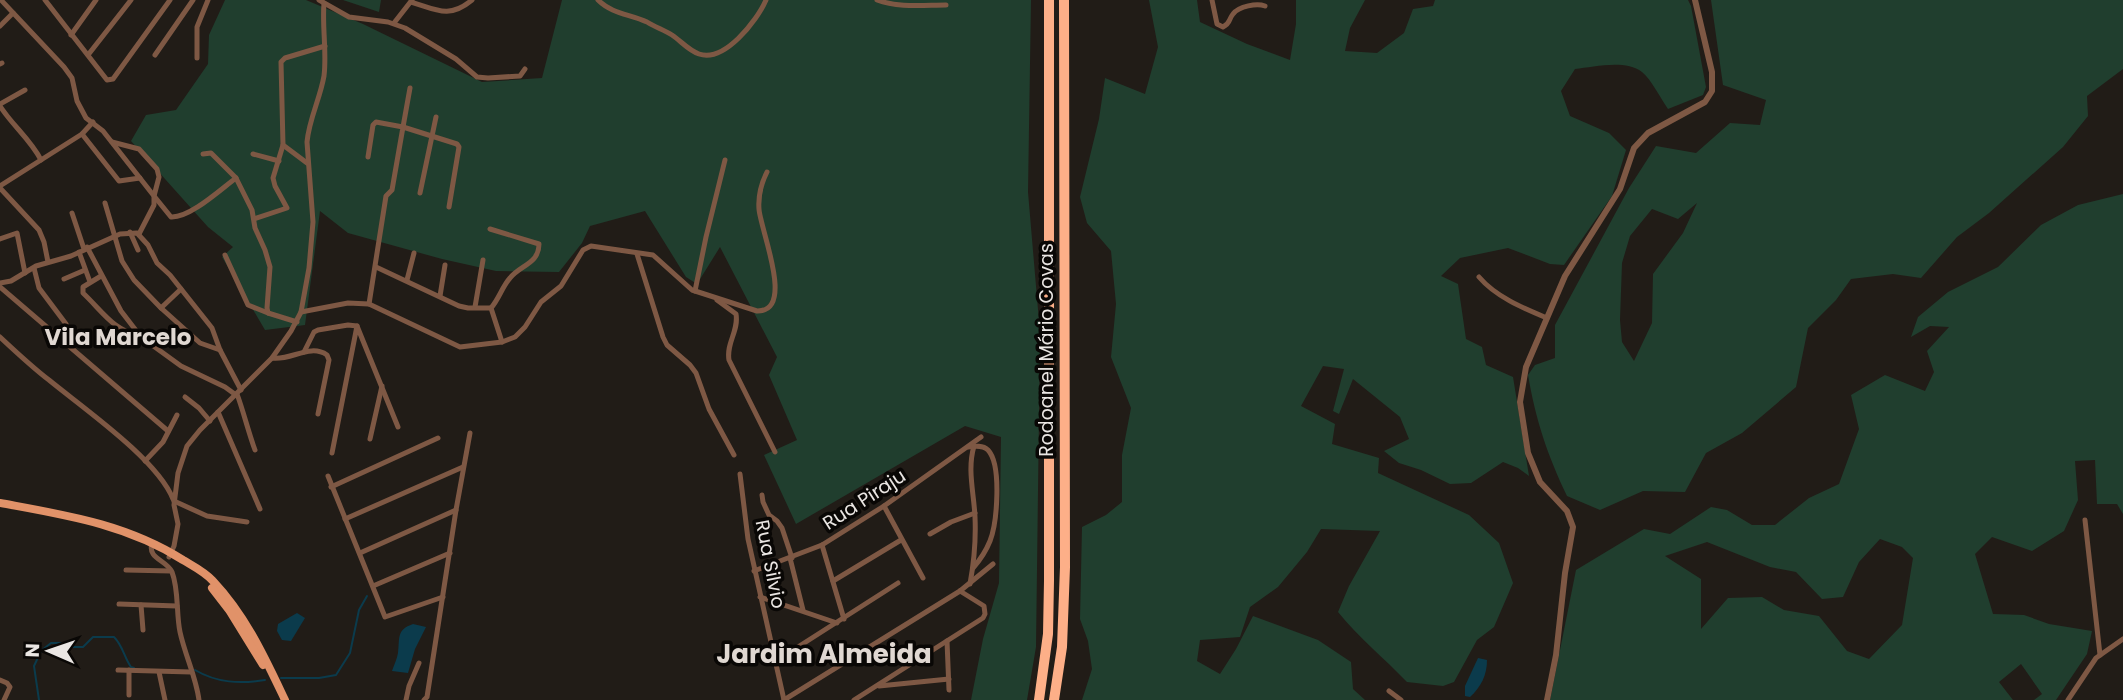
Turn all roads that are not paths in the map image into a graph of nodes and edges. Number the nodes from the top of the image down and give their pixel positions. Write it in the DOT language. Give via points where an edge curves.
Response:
graph roads {
  1 [pos="1,0"];
  2 [pos="45,0"];
  3 [pos="58,0"];
  4 [pos="96,0"];
  5 [pos="131,0"];
  6 [pos="170,0"];
  7 [pos="193,0"];
  8 [pos="208,0"];
  9 [pos="472,0"];
  10 [pos="598,0"];
  11 [pos="766,0"];
  12 [pos="877,0"];
  13 [pos="1049,0"];
  14 [pos="1064,0"];
  15 [pos="1212,0"];
  16 [pos="1695,0"];
  17 [pos="412,1"];
  18 [pos="321,2"];
  19 [pos="946,5"];
  20 [pos="1265,6"];
  21 [pos="52,9"];
  22 [pos="13,13"];
  23 [pos="1,22"];
  24 [pos="394,23"];
  25 [pos="71,35"];
  26 [pos="325,46"];
  27 [pos="88,55"];
  28 [pos="155,55"];
  29 [pos="197,58"];
  30 [pos="525,69"];
  31 [pos="410,88"];
  32 [pos="25,90"];
  33 [pos="0,105"];
  34 [pos="436,117"];
  35 [pos="93,122"];
  36 [pos="403,127"];
  37 [pos="82,134"];
  38 [pos="431,136"];
  39 [pos="112,142"];
  40 [pos="283,145"];
  41 [pos="203,154"];
  42 [pos="253,154"];
  43 [pos="368,157"];
  44 [pos="41,160"];
  45 [pos="725,160"];
  46 [pos="279,161"];
  47 [pos="307,163"];
  48 [pos="767,172"];
  49 [pos="140,178"];
  50 [pos="236,178"];
  51 [pos="0,187"];
  52 [pos="421,193"];
  53 [pos="153,196"];
  54 [pos="105,203"];
  55 [pos="449,207"];
  56 [pos="72,214"];
  57 [pos="254,219"];
  58 [pos="489,229"];
  59 [pos="130,232"];
  60 [pos="139,234"];
  61 [pos="115,236"];
  62 [pos="0,239"];
  63 [pos="84,249"];
  64 [pos="138,250"];
  65 [pos="414,253"];
  66 [pos="637,254"];
  67 [pos="225,255"];
  68 [pos="483,260"];
  69 [pos="48,262"];
  70 [pos="445,265"];
  71 [pos="34,268"];
  72 [pos="376,268"];
  73 [pos="85,270"];
  74 [pos="25,273"];
  75 [pos="101,276"];
  76 [pos="1479,277"];
  77 [pos="65,279"];
  78 [pos="407,280"];
  79 [pos="90,282"];
  80 [pos="0,285"];
  81 [pos="181,289"];
  82 [pos="695,291"];
  83 [pos="440,296"];
  84 [pos="715,298"];
  85 [pos="369,304"];
  86 [pos="475,307"];
  87 [pos="161,308"];
  88 [pos="491,308"];
  89 [pos="301,312"];
  90 [pos="268,313"];
  91 [pos="1547,318"];
  92 [pos="296,322"];
  93 [pos="66,324"];
  94 [pos="357,326"];
  95 [pos="0,337"];
  96 [pos="141,337"];
  97 [pos="502,342"];
  98 [pos="220,350"];
  99 [pos="303,352"];
  100 [pos="272,358"];
  101 [pos="382,386"];
  102 [pos="238,393"];
  103 [pos="185,397"];
  104 [pos="218,412"];
  105 [pos="318,414"];
  106 [pos="177,415"];
  107 [pos="210,421"];
  108 [pos="398,427"];
  109 [pos="168,431"];
  110 [pos="470,433"];
  111 [pos="981,437"];
  112 [pos="438,438"];
  113 [pos="370,439"];
  114 [pos="971,447"];
  115 [pos="255,450"];
  116 [pos="775,452"];
  117 [pos="332,453"];
  118 [pos="734,455"];
  119 [pos="145,461"];
  120 [pos="463,467"];
  121 [pos="740,474"];
  122 [pos="328,476"];
  123 [pos="165,482"];
  124 [pos="176,485"];
  125 [pos="331,487"];
  126 [pos="762,495"];
  127 [pos="174,501"];
  128 [pos="0,505"];
  129 [pos="884,506"];
  130 [pos="260,509"];
  131 [pos="456,510"];
  132 [pos="975,513"];
  133 [pos="345,519"];
  134 [pos="2085,520"];
  135 [pos="247,522"];
  136 [pos="930,534"];
  137 [pos="901,540"];
  138 [pos="822,545"];
  139 [pos="151,546"];
  140 [pos="360,553"];
  141 [pos="450,553"];
  142 [pos="170,555"];
  143 [pos="791,558"];
  144 [pos="993,564"];
  145 [pos="973,568"];
  146 [pos="125,570"];
  147 [pos="172,571"];
  148 [pos="754,571"];
  149 [pos="923,578"];
  150 [pos="833,581"];
  151 [pos="898,583"];
  152 [pos="970,584"];
  153 [pos="373,586"];
  154 [pos="960,591"];
  155 [pos="443,597"];
  156 [pos="760,597"];
  157 [pos="119,604"];
  158 [pos="141,605"];
  159 [pos="177,606"];
  160 [pos="803,610"];
  161 [pos="844,619"];
  162 [pos="837,623"];
  163 [pos="143,630"];
  164 [pos="2123,639"];
  165 [pos="947,641"];
  166 [pos="2100,655"];
  167 [pos="776,661"];
  168 [pos="419,663"];
  169 [pos="118,670"];
  170 [pos="130,670"];
  171 [pos="159,672"];
  172 [pos="191,672"];
  173 [pos="949,679"];
  174 [pos="0,680"];
  175 [pos="878,686"];
  176 [pos="949,690"];
  177 [pos="1389,691"];
  178 [pos="129,695"];
  179 [pos="862,697"];
  180 [pos="4,700"];
  181 [pos="165,700"];
  182 [pos="198,700"];
  183 [pos="280,700"];
  184 [pos="285,700"];
  185 [pos="406,700"];
  186 [pos="424,700"];
  187 [pos="784,700"];
  188 [pos="855,700"];
  189 [pos="1039,700"];
  190 [pos="1054,700"];
  191 [pos="1401,700"];
  192 [pos="1547,700"];
  193 [pos="2068,700"];
  1 -- 22 [label="street"];
  2 -- 21 [label="street"];
  3 -- 21 [label="street"];
  4 -- 25 [label="street"];
  5 -- 27 [label="street"];
  6 -- 27 [label="street" via="113,79 107,80"];
  7 -- 28 [label="street"];
  8 -- 29 [label="street" via="197,27"];
  9 -- 17 [label="street" via="460,9 444,12"];
  10 -- 11 [label="street" via="610,10 641,20 709,56 740,36"];
  12 -- 19 [label="street"];
  13 -- 189 [label="highway, Rodoanel Mário Covas" via="1049,581"];
  14 -- 190 [label="highway, Rodoanel Mário Covas" via="1065,567 1062,647"];
  15 -- 20 [label="street" via="1217,24 1223,27 1237,10"];
  16 -- 91 [label="street" via="1712,72 1711,94 1701,106 1647,133 1637,144 1619,191 1569,268"];
  17 -- 24 [label="street"];
  18 -- 24 [label="street" via="349,17"];
  18 -- 26 [label="street"];
  21 -- 25 [label="street"];
  22 -- 23 [label="street"];
  22 -- 35 [label="street" via="64,67 72,78 77,102"];
  24 -- 30 [label="street" via="444,51 477,77 520,75"];
  25 -- 27 [label="street"];
  26 -- 40 [label="street" via="281,62"];
  26 -- 47 [label="street" via="321,89 308,131"];
  31 -- 36 [label="street"];
  32 -- 33 [label="street"];
  33 -- 44 [label="street"];
  34 -- 38 [label="street"];
  35 -- 37 [label="street"];
  35 -- 39 [label="street"];
  36 -- 38 [label="street"];
  36 -- 43 [label="street" via="376,122"];
  36 -- 72 [label="street" via="392,190 386,196"];
  37 -- 44 [label="street"];
  37 -- 49 [label="street" via="119,181"];
  38 -- 52 [label="street"];
  38 -- 55 [label="street" via="458,147"];
  39 -- 49 [label="street"];
  39 -- 53 [label="street" via="139,149 157,169"];
  40 -- 46 [label="street"];
  40 -- 47 [label="street"];
  41 -- 50 [label="street" via="211,153"];
  42 -- 46 [label="street"];
  44 -- 51 [label="street"];
  45 -- 82 [label="street"];
  46 -- 57 [label="street" via="273,178 287,208"];
  47 -- 89 [label="street" via="313,222"];
  48 -- 84 [label="street" via="760,187 759,211 775,280 774,298 764,311"];
  49 -- 53 [label="street"];
  50 -- 53 [label="street" via="179,217 171,217"];
  50 -- 57 [label="street"];
  51 -- 69 [label="street" via="42,235"];
  53 -- 60 [label="street" via="154,205"];
  54 -- 61 [label="street"];
  56 -- 63 [label="street"];
  57 -- 90 [label="street" via="270,267"];
  58 -- 88 [label="street" via="539,244 535,259 510,277"];
  59 -- 60 [label="street"];
  59 -- 61 [label="street"];
  59 -- 64 [label="street"];
  60 -- 81 [label="street"];
  61 -- 63 [label="street"];
  61 -- 87 [label="street" via="127,271"];
  62 -- 74 [label="street" via="17,233"];
  63 -- 69 [label="street"];
  63 -- 73 [label="street"];
  63 -- 75 [label="street"];
  65 -- 78 [label="street"];
  66 -- 82 [label="street" via="658,258"];
  66 -- 97 [label="street" via="587,247 525,327"];
  66 -- 118 [label="street" via="663,337 696,373 709,410"];
  67 -- 90 [label="street" via="248,306"];
  68 -- 86 [label="street"];
  69 -- 71 [label="street"];
  70 -- 83 [label="street"];
  71 -- 74 [label="street"];
  71 -- 93 [label="street" via="39,288"];
  72 -- 78 [label="street"];
  72 -- 85 [label="street"];
  73 -- 77 [label="street"];
  73 -- 79 [label="street"];
  74 -- 80 [label="street"];
  75 -- 79 [label="street"];
  75 -- 96 [label="street"];
  76 -- 91 [label="street"];
  78 -- 83 [label="street"];
  79 -- 96 [label="street" via="82,288 83,293 113,325"];
  80 -- 109 [label="street"];
  81 -- 87 [label="street"];
  81 -- 98 [label="street" via="212,328"];
  82 -- 84 [label="street"];
  83 -- 86 [label="street" via="459,306"];
  84 -- 116 [label="street" via="736,314 729,360"];
  85 -- 89 [label="street"];
  85 -- 97 [label="street" via="460,347"];
  86 -- 88 [label="street"];
  87 -- 98 [label="street" via="200,343"];
  88 -- 97 [label="street"];
  89 -- 92 [label="street"];
  90 -- 92 [label="street"];
  91 -- 192 [label="street" via="1527,364 1520,402 1534,470 1573,525"];
  92 -- 100 [label="street"];
  94 -- 99 [label="street" via="318,330"];
  94 -- 101 [label="street"];
  94 -- 117 [label="street"];
  95 -- 119 [label="street"];
  96 -- 102 [label="street" via="181,366"];
  98 -- 102 [label="street"];
  99 -- 100 [label="street"];
  99 -- 105 [label="street" via="322,351 329,360"];
  100 -- 102 [label="street"];
  101 -- 108 [label="street"];
  101 -- 113 [label="street"];
  102 -- 104 [label="street"];
  102 -- 115 [label="street"];
  103 -- 107 [label="street"];
  104 -- 107 [label="street"];
  104 -- 130 [label="street"];
  106 -- 109 [label="street"];
  107 -- 124 [label="street" via="187,446"];
  109 -- 119 [label="street"];
  110 -- 120 [label="street"];
  111 -- 114 [label="street, Rua Piraju"];
  112 -- 125 [label="street"];
  114 -- 129 [label="street, Rua Piraju"];
  114 -- 132 [label="street"];
  114 -- 145 [label="street" via="982,446 990,452 998,495 990,543"];
  119 -- 123 [label="street"];
  120 -- 131 [label="street"];
  120 -- 133 [label="street"];
  121 -- 148 [label="street, Rua Silvio"];
  122 -- 125 [label="street"];
  123 -- 124 [label="street"];
  123 -- 127 [label="street"];
  124 -- 127 [label="street"];
  125 -- 133 [label="street"];
  126 -- 143 [label="street" via="769,515 779,523"];
  127 -- 135 [label="street" via="207,516"];
  127 -- 142 [label="street" via="178,522"];
  128 -- 139 [label="main road" via="112,526"];
  129 -- 137 [label="street"];
  129 -- 138 [label="street, Rua Piraju"];
  131 -- 140 [label="street"];
  131 -- 141 [label="street"];
  132 -- 136 [label="street"];
  132 -- 145 [label="street"];
  133 -- 140 [label="street"];
  134 -- 166 [label="street"];
  137 -- 149 [label="street"];
  137 -- 150 [label="street"];
  138 -- 143 [label="street, Rua Piraju"];
  138 -- 150 [label="street"];
  139 -- 142 [label="main road"];
  139 -- 147 [label="street" via="153,555"];
  140 -- 153 [label="street"];
  141 -- 153 [label="street"];
  141 -- 155 [label="street"];
  142 -- 183 [label="main road" via="217,593 251,643"];
  142 -- 184 [label="main road" via="205,574 225,595 258,643"];
  143 -- 148 [label="street, Rua Piraju"];
  143 -- 160 [label="street"];
  144 -- 152 [label="street"];
  145 -- 152 [label="street"];
  146 -- 147 [label="street"];
  147 -- 159 [label="street"];
  148 -- 156 [label="street, Rua Silvio"];
  150 -- 161 [label="street"];
  151 -- 161 [label="street"];
  152 -- 154 [label="street"];
  153 -- 155 [label="street" via="386,617"];
  154 -- 165 [label="street" via="984,606 985,614"];
  154 -- 187 [label="street"];
  155 -- 186 [label="street"];
  156 -- 160 [label="street"];
  156 -- 167 [label="street, Rua Silvio"];
  157 -- 158 [label="street"];
  158 -- 159 [label="street"];
  158 -- 163 [label="street"];
  159 -- 172 [label="street"];
  160 -- 162 [label="street"];
  161 -- 162 [label="street"];
  162 -- 167 [label="street"];
  164 -- 166 [label="street"];
  165 -- 173 [label="street"];
  165 -- 175 [label="street"];
  166 -- 193 [label="street"];
  167 -- 187 [label="street, Rua Silvio"];
  168 -- 185 [label="street"];
  169 -- 170 [label="street"];
  170 -- 171 [label="street"];
  170 -- 178 [label="street"];
  171 -- 172 [label="street"];
  171 -- 181 [label="street"];
  172 -- 182 [label="street"];
  173 -- 175 [label="street"];
  173 -- 176 [label="street"];
  174 -- 180 [label="street" via="10,687"];
  175 -- 179 [label="street"];
  177 -- 191 [label="street"];
  179 -- 188 [label="street"];
}
